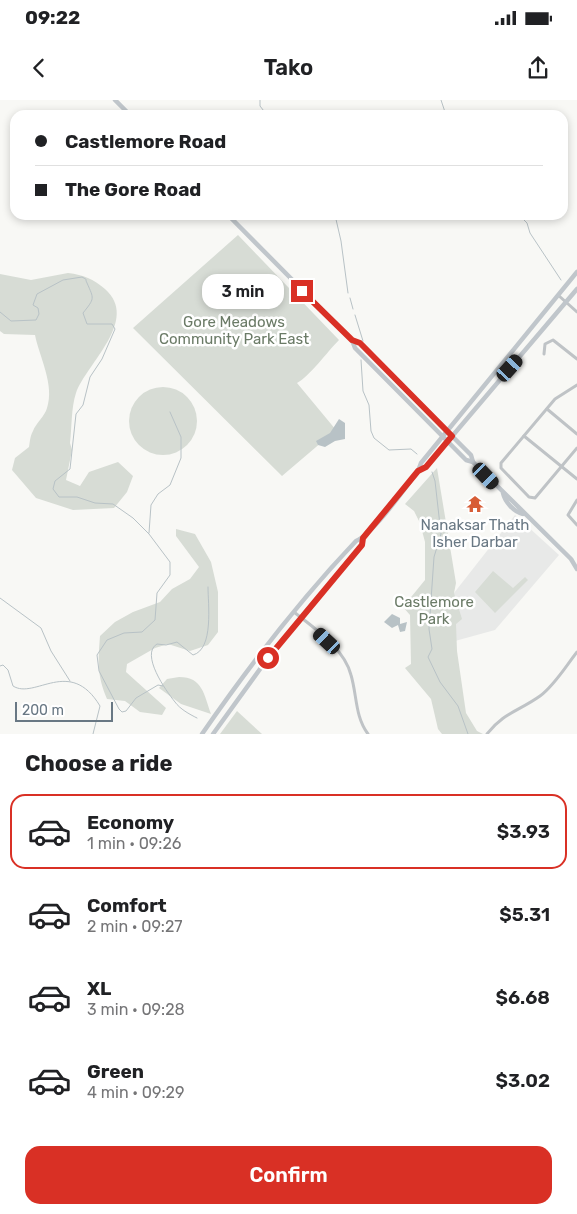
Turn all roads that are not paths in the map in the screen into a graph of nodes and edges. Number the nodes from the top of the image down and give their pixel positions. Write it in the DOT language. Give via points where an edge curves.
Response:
graph roads {
  1 [pos="115,100"];
  2 [pos="125,110"];
  3 [pos="233,220"];
  4 [pos="577,272"];
  5 [pos="577,289"];
  6 [pos="558,295"];
  7 [pos="566,302"];
  8 [pos="577,312"];
  9 [pos="352,340"];
  10 [pos="544,354"];
  11 [pos="577,359"];
  12 [pos="376,360"];
  13 [pos="371,365"];
  14 [pos="577,385"];
  15 [pos="547,409"];
  16 [pos="447,431"];
  17 [pos="577,434"];
  18 [pos="443,436"];
  19 [pos="452,436"];
  20 [pos="524,436"];
  21 [pos="448,441"];
  22 [pos="577,448"];
  23 [pos="473,462"];
  24 [pos="561,466"];
  25 [pos="418,471"];
  26 [pos="577,479"];
  27 [pos="577,500"];
  28 [pos="577,525"];
  29 [pos="363,538"];
  30 [pos="571,559"];
  31 [pos="577,561"];
  32 [pos="577,569"];
  33 [pos="293,611"];
  34 [pos="300,617"];
  35 [pos="577,652"];
  36 [pos="238,682"];
  37 [pos="245,688"];
  38 [pos="221,706"];
  39 [pos="229,711"];
  40 [pos="202,734"];
  41 [pos="213,734"];
  42 [pos="368,734"];
  43 [pos="487,734"];
  1 -- 2 [label="main road"];
  3 -- 9 [label="main road"];
  4 -- 6 [label="main road"];
  5 -- 7 [label="main road"];
  6 -- 7 [label="street"];
  6 -- 16 [label="main road"];
  7 -- 8 [label="street"];
  7 -- 19 [label="main road"];
  9 -- 12 [label="main road" via="360,343"];
  9 -- 13 [label="main road"];
  10 -- 11 [label="street" via="545,344 553,340"];
  12 -- 13 [label="main road"];
  12 -- 16 [label="main road"];
  13 -- 18 [label="main road"];
  14 -- 15 [label="street" via="561,394"];
  15 -- 17 [label="street"];
  15 -- 20 [label="street"];
  16 -- 18 [label="main road"];
  16 -- 19 [label="main road"];
  18 -- 21 [label="main road"];
  18 -- 25 [label="main road"];
  19 -- 21 [label="main road"];
  19 -- 23 [label="main road" via="471,455"];
  20 -- 24 [label="street"];
  20 -- 24 [label="street" via="500,466 529,497 538,496"];
  21 -- 23 [label="main road" via="466,460"];
  21 -- 25 [label="main road" via="426,467"];
  22 -- 24 [label="street"];
  23 -- 30 [label="main road"];
  24 -- 26 [label="street"];
  25 -- 29 [label="main road"];
  27 -- 28 [label="street" via="568,515"];
  29 -- 33 [label="main road"];
  29 -- 34 [label="main road" via="362,545"];
  30 -- 31 [label="main road"];
  30 -- 32 [label="main road"];
  33 -- 34 [label="street"];
  33 -- 36 [label="main road"];
  34 -- 37 [label="main road"];
  34 -- 42 [label="street" via="346,662 360,722"];
  35 -- 43 [label="street" via="540,696 502,718"];
  36 -- 37 [label="main road"];
  36 -- 38 [label="main road"];
  37 -- 39 [label="main road"];
  38 -- 39 [label="main road"];
  38 -- 40 [label="main road"];
  39 -- 41 [label="main road"];
}
